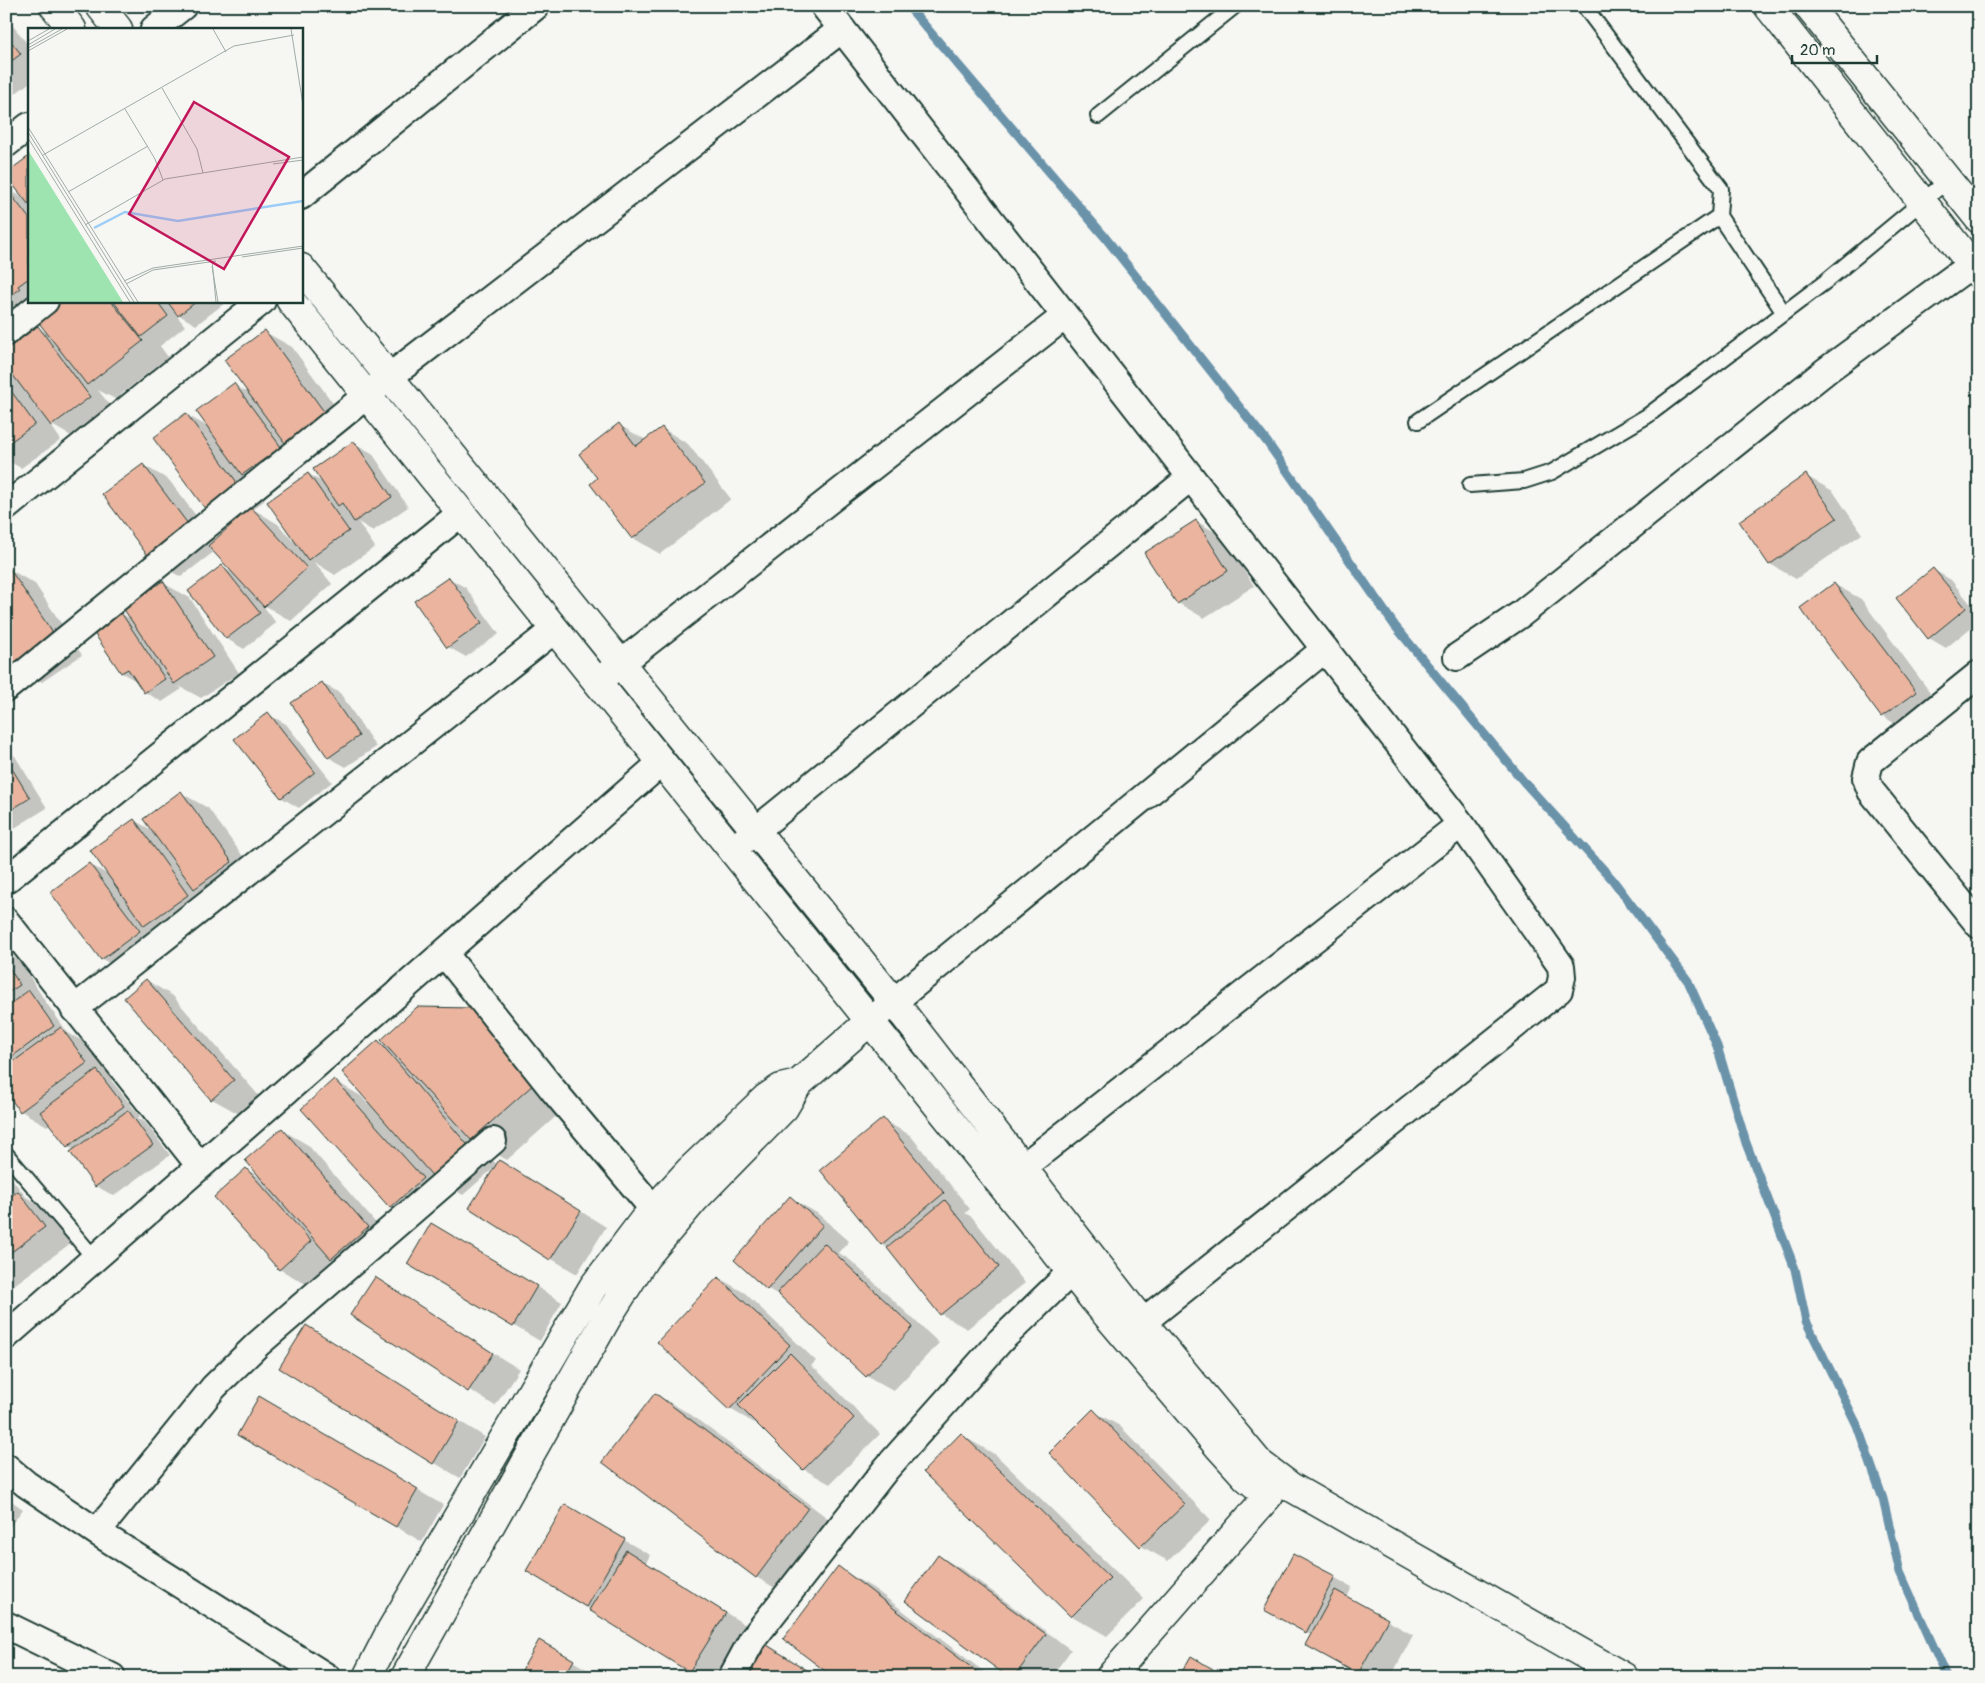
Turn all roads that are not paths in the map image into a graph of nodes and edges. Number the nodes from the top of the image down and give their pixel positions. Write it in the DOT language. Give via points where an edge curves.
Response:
graph roads {
  1 [pos="54,6"];
  2 [pos="100,6"];
  3 [pos="183,6"];
  4 [pos="536,6"];
  5 [pos="824,6"];
  6 [pos="1235,6"];
  7 [pos="1584,6"];
  8 [pos="1768,6"];
  9 [pos="1808,6"];
  10 [pos="71,28"];
  11 [pos="117,28"];
  12 [pos="155,28"];
  13 [pos="842,30"];
  14 [pos="1098,116"];
  15 [pos="28,127"];
  16 [pos="6,144"];
  17 [pos="1947,181"];
  18 [pos="302,195"];
  19 [pos="1923,202"];
  20 [pos="1718,216"];
  21 [pos="1979,219"];
  22 [pos="1979,224"];
  23 [pos="1954,242"];
  24 [pos="1976,266"];
  25 [pos="302,269"];
  26 [pos="43,302"];
  27 [pos="261,302"];
  28 [pos="292,302"];
  29 [pos="1784,313"];
  30 [pos="1065,316"];
  31 [pos="6,332"];
  32 [pos="388,378"];
  33 [pos="366,396"];
  34 [pos="1418,421"];
  35 [pos="1191,477"];
  36 [pos="1470,485"];
  37 [pos="6,507"];
  38 [pos="460,514"];
  39 [pos="554,630"];
  40 [pos="1324,649"];
  41 [pos="1457,657"];
  42 [pos="621,664"];
  43 [pos="1979,674"];
  44 [pos="597,682"];
  45 [pos="6,688"];
  46 [pos="662,762"];
  47 [pos="1460,824"];
  48 [pos="755,831"];
  49 [pos="732,850"];
  50 [pos="6,880"];
  51 [pos="6,921"];
  52 [pos="1979,925"];
  53 [pos="444,953"];
  54 [pos="894,1002"];
  55 [pos="74,1009"];
  56 [pos="870,1021"];
  57 [pos="798,1084"];
  58 [pos="493,1141"];
  59 [pos="6,1154"];
  60 [pos="200,1166"];
  61 [pos="1023,1166"];
  62 [pos="1001,1184"];
  63 [pos="654,1210"];
  64 [pos="94,1259"];
  65 [pos="1071,1272"];
  66 [pos="1134,1330"];
  67 [pos="6,1336"];
  68 [pos="6,1467"];
  69 [pos="1269,1495"];
  70 [pos="97,1532"];
  71 [pos="6,1625"];
  72 [pos="112,1677"];
  73 [pos="328,1677"];
  74 [pos="367,1677"];
  75 [pos="405,1677"];
  76 [pos="732,1677"];
  77 [pos="1110,1677"];
  78 [pos="1589,1677"];
  79 [pos="1624,1677"];
  1 -- 10 [label="street"];
  2 -- 11 [label="street"];
  3 -- 12 [label="street"];
  4 -- 18 [label="street"];
  5 -- 13 [label="street"];
  6 -- 14 [label="lane"];
  7 -- 20 [label="lane" via="1721,190"];
  8 -- 19 [label="street"];
  9 -- 17 [label="street"];
  13 -- 30 [label="street"];
  13 -- 32 [label="street"];
  15 -- 16 [label="street"];
  17 -- 19 [label="lane"];
  17 -- 21 [label="street"];
  19 -- 23 [label="street"];
  19 -- 29 [label="lane"];
  20 -- 29 [label="lane"];
  20 -- 34 [label="lane"];
  22 -- 23 [label="street"];
  23 -- 24 [label="street"];
  24 -- 41 [label="street" via="1827,370 1521,614"];
  25 -- 32 [label="street"];
  26 -- 31 [label="street"];
  27 -- 37 [label="street"];
  28 -- 33 [label="street"];
  29 -- 36 [label="lane" via="1647,416 1560,468 1524,481"];
  30 -- 35 [label="street"];
  30 -- 42 [label="street"];
  32 -- 33 [label="street"];
  32 -- 42 [label="street"];
  33 -- 38 [label="street"];
  33 -- 45 [label="street"];
  35 -- 40 [label="street"];
  35 -- 48 [label="street"];
  38 -- 39 [label="street"];
  38 -- 50 [label="street"];
  39 -- 44 [label="street"];
  39 -- 55 [label="street"];
  40 -- 47 [label="street"];
  40 -- 54 [label="street"];
  42 -- 44 [label="street"];
  42 -- 48 [label="street"];
  43 -- 52 [label="street" via="1870,762 1866,778 1871,791"];
  44 -- 46 [label="street"];
  46 -- 49 [label="street"];
  46 -- 53 [label="street"];
  47 -- 61 [label="street"];
  47 -- 66 [label="street" via="1561,966 1559,990"];
  48 -- 49 [label="street"];
  48 -- 54 [label="street"];
  49 -- 56 [label="street"];
  51 -- 55 [label="street"];
  53 -- 60 [label="street"];
  53 -- 63 [label="street"];
  54 -- 56 [label="street"];
  54 -- 61 [label="street"];
  55 -- 60 [label="street"];
  56 -- 57 [label="street"];
  56 -- 62 [label="street"];
  57 -- 63 [label="street" via="781,1088 766,1098"];
  57 -- 75 [label="street" via="784,1108 694,1200 645,1258 607,1318"];
  58 -- 70 [label="street" via="233,1368"];
  59 -- 64 [label="lane"];
  60 -- 64 [label="street"];
  61 -- 62 [label="street"];
  61 -- 66 [label="street"];
  62 -- 65 [label="street"];
  63 -- 74 [label="street" via="593,1287 391,1630"];
  64 -- 67 [label="street"];
  65 -- 66 [label="street"];
  65 -- 76 [label="street" via="1000,1341 886,1469 752,1640"];
  66 -- 69 [label="street" via="1247,1478"];
  66 -- 79 [label="street" via="1274,1476"];
  68 -- 70 [label="street"];
  69 -- 77 [label="street"];
  69 -- 78 [label="street"];
  70 -- 73 [label="street"];
  71 -- 72 [label="street"];
}
